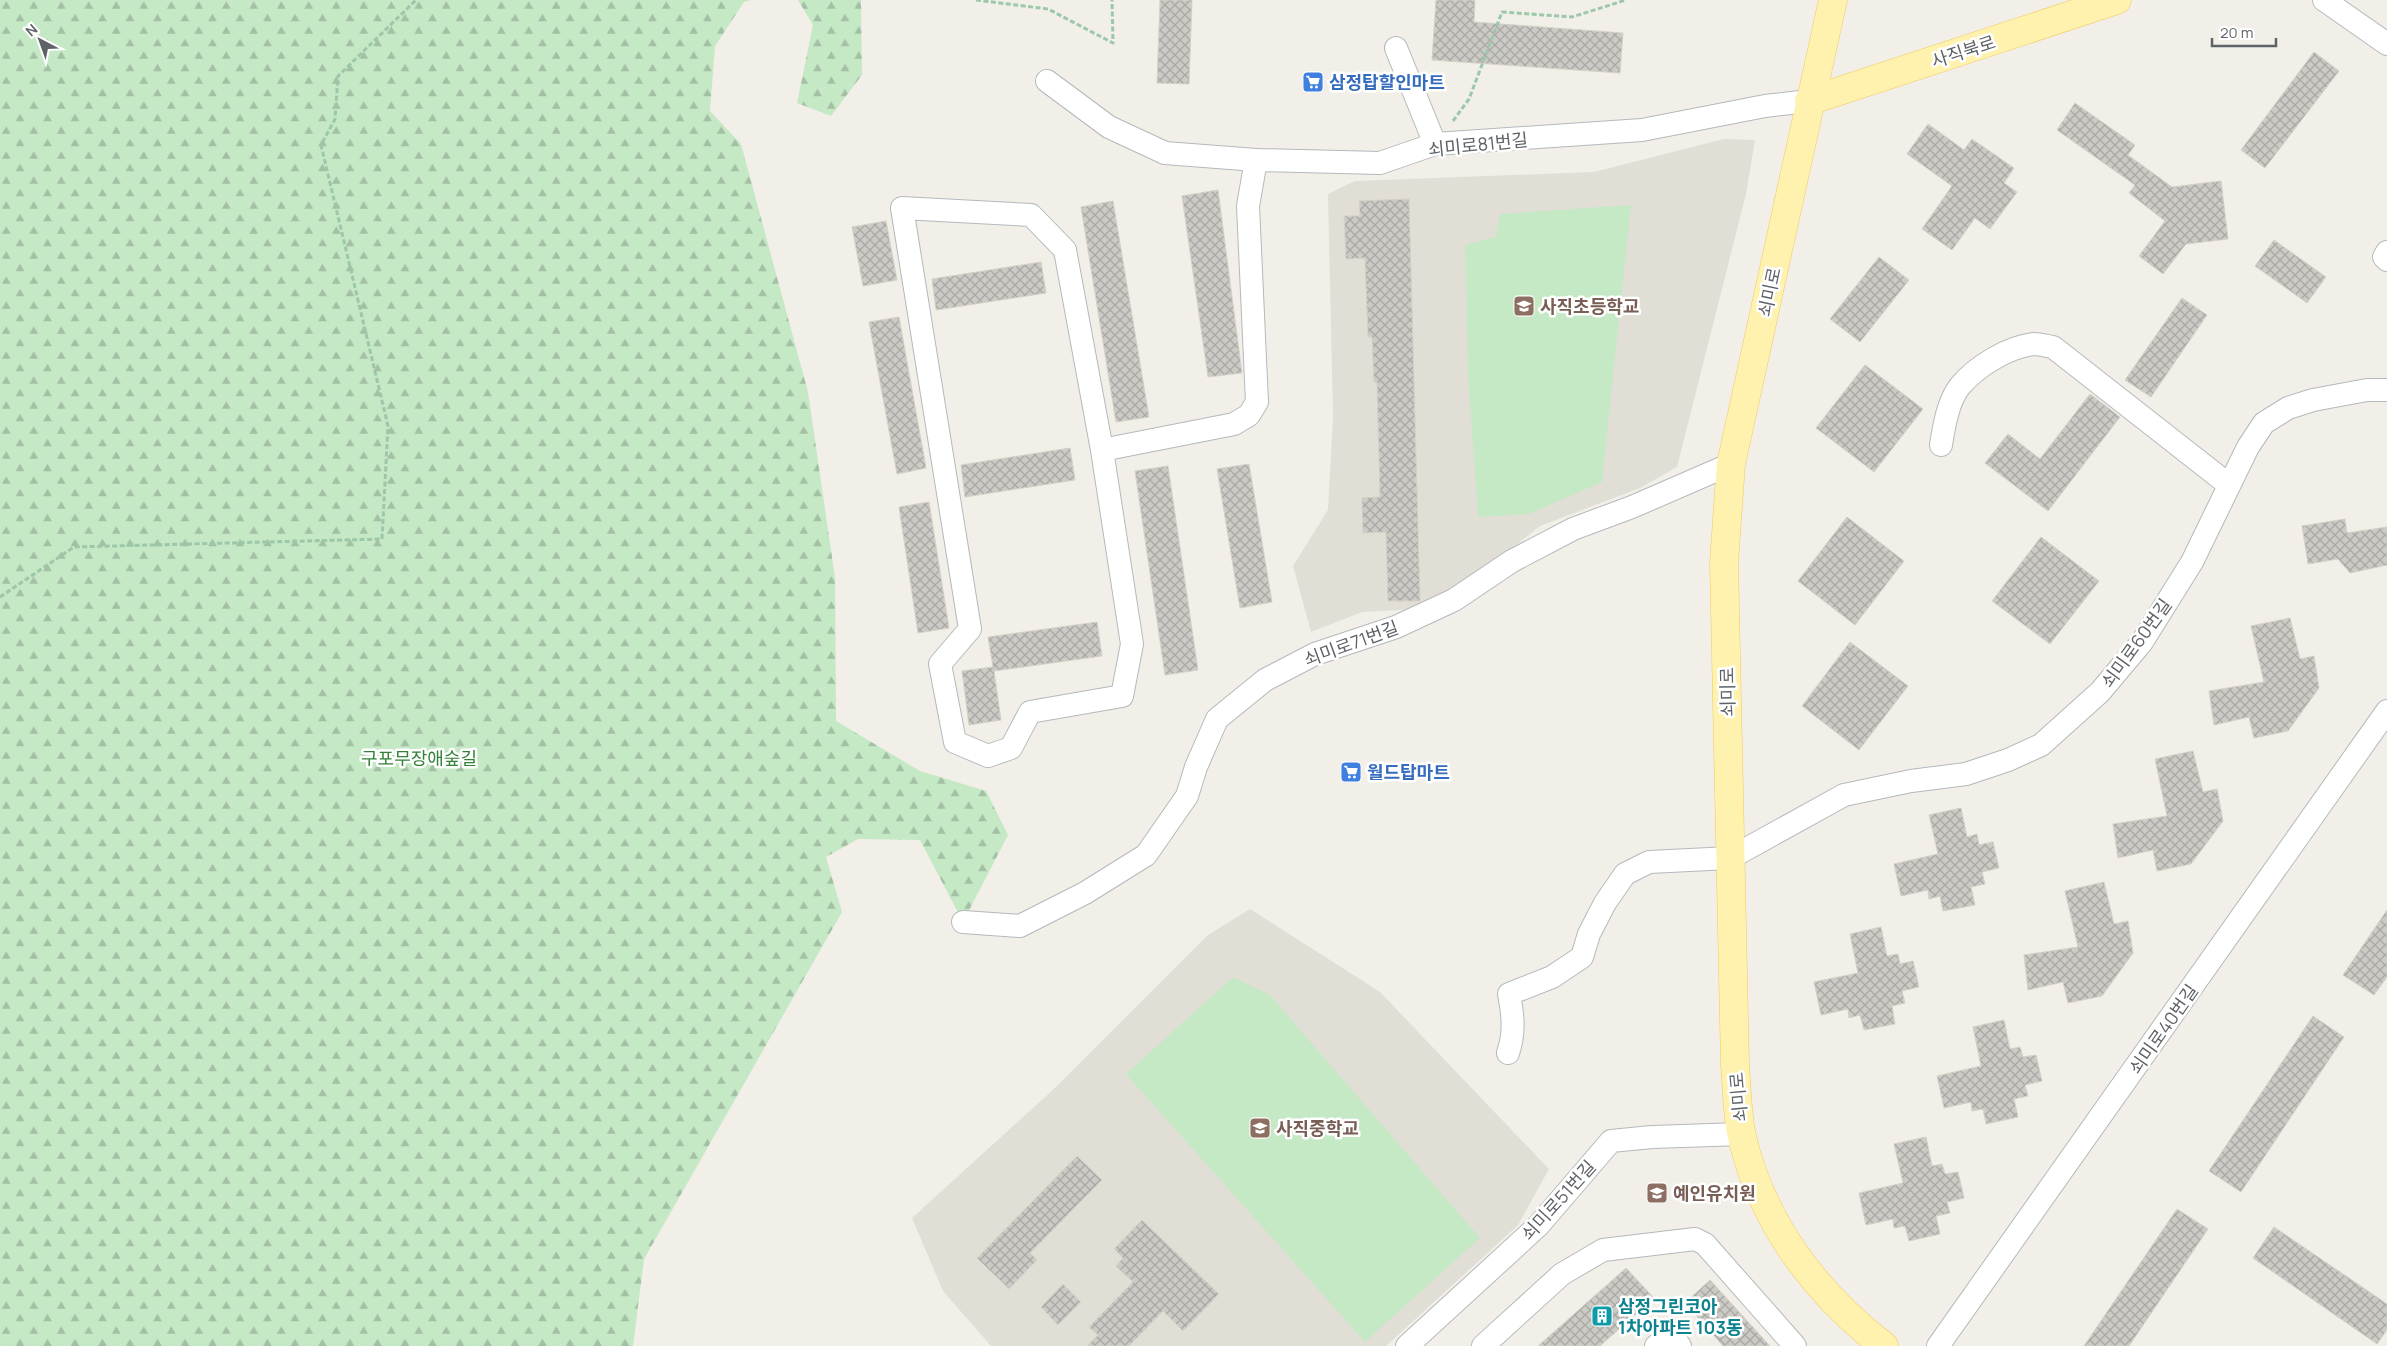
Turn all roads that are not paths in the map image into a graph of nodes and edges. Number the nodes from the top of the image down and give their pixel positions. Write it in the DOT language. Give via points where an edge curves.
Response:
graph roads {
  1 [pos="1833,0"];
  2 [pos="2118,0"];
  3 [pos="2324,0"];
  4 [pos="2387,44"];
  5 [pos="1396,48"];
  6 [pos="1047,81"];
  7 [pos="1809,101"];
  8 [pos="1435,144"];
  9 [pos="1256,160"];
  10 [pos="2387,390"];
  11 [pos="1941,445"];
  12 [pos="1102,450"];
  13 [pos="1731,464"];
  14 [pos="2229,485"];
  15 [pos="2387,711"];
  16 [pos="1730,858"];
  17 [pos="963,922"];
  18 [pos="1508,1054"];
  19 [pos="1741,1134"];
  20 [pos="1408,1346"];
  21 [pos="1483,1346"];
  22 [pos="1656,1346"];
  23 [pos="1680,1346"];
  24 [pos="1795,1346"];
  25 [pos="1884,1346"];
  26 [pos="1938,1346"];
  1 -- 7 [label="main road, 쇠미로"];
  2 -- 7 [label="main road, 사직북로"];
  3 -- 4 [label="street"];
  5 -- 8 [label="street"];
  6 -- 9 [label="street, 쇠미로81번길" via="1109,127 1165,153"];
  7 -- 8 [label="street, 쇠미로81번길" via="1765,106 1642,130"];
  7 -- 13 [label="main road, 쇠미로"];
  8 -- 9 [label="street, 쇠미로81번길" via="1380,163"];
  9 -- 12 [label="street" via="1248,206 1257,402 1249,415 1234,424"];
  10 -- 14 [label="street, 쇠미로60번길" via="2366,390 2313,400 2280,413 2264,423"];
  11 -- 14 [label="street" via="1945,421 1959,387 1996,358 2016,348 2036,344 2053,348"];
  12 -- 12 [label="street" via="1132,644 1122,696 1030,712 1011,748 988,756 955,742 940,664 970,629 902,208 1031,215 1065,250"];
  13 -- 16 [label="main road, 쇠미로" via="1724,563"];
  13 -- 17 [label="street, 쇠미로71번길" via="1574,529 1512,561 1454,600 1396,628 1315,654 1265,680 1217,719 1187,796 1146,855 1085,893 1020,926"];
  14 -- 16 [label="street, 쇠미로60번길" via="2192,562 2142,642 2100,692 2041,745 1966,774 1911,781 1844,796"];
  15 -- 26 [label="street, 쇠미로40번길"];
  16 -- 18 [label="street" via="1649,862 1625,874 1605,903 1589,934 1582,957 1552,978 1509,994 1514,1022"];
  16 -- 19 [label="main road, 쇠미로" via="1735,1065"];
  19 -- 20 [label="street, 쇠미로51번길" via="1611,1141 1538,1226"];
  19 -- 25 [label="main road, 쇠미로" via="1758,1189 1786,1243 1838,1305"];
  21 -- 24 [label="street" via="1562,1274 1603,1250 1695,1239 1705,1244"];
  22 -- 23 [label="street" via="1670,1334"];
}
